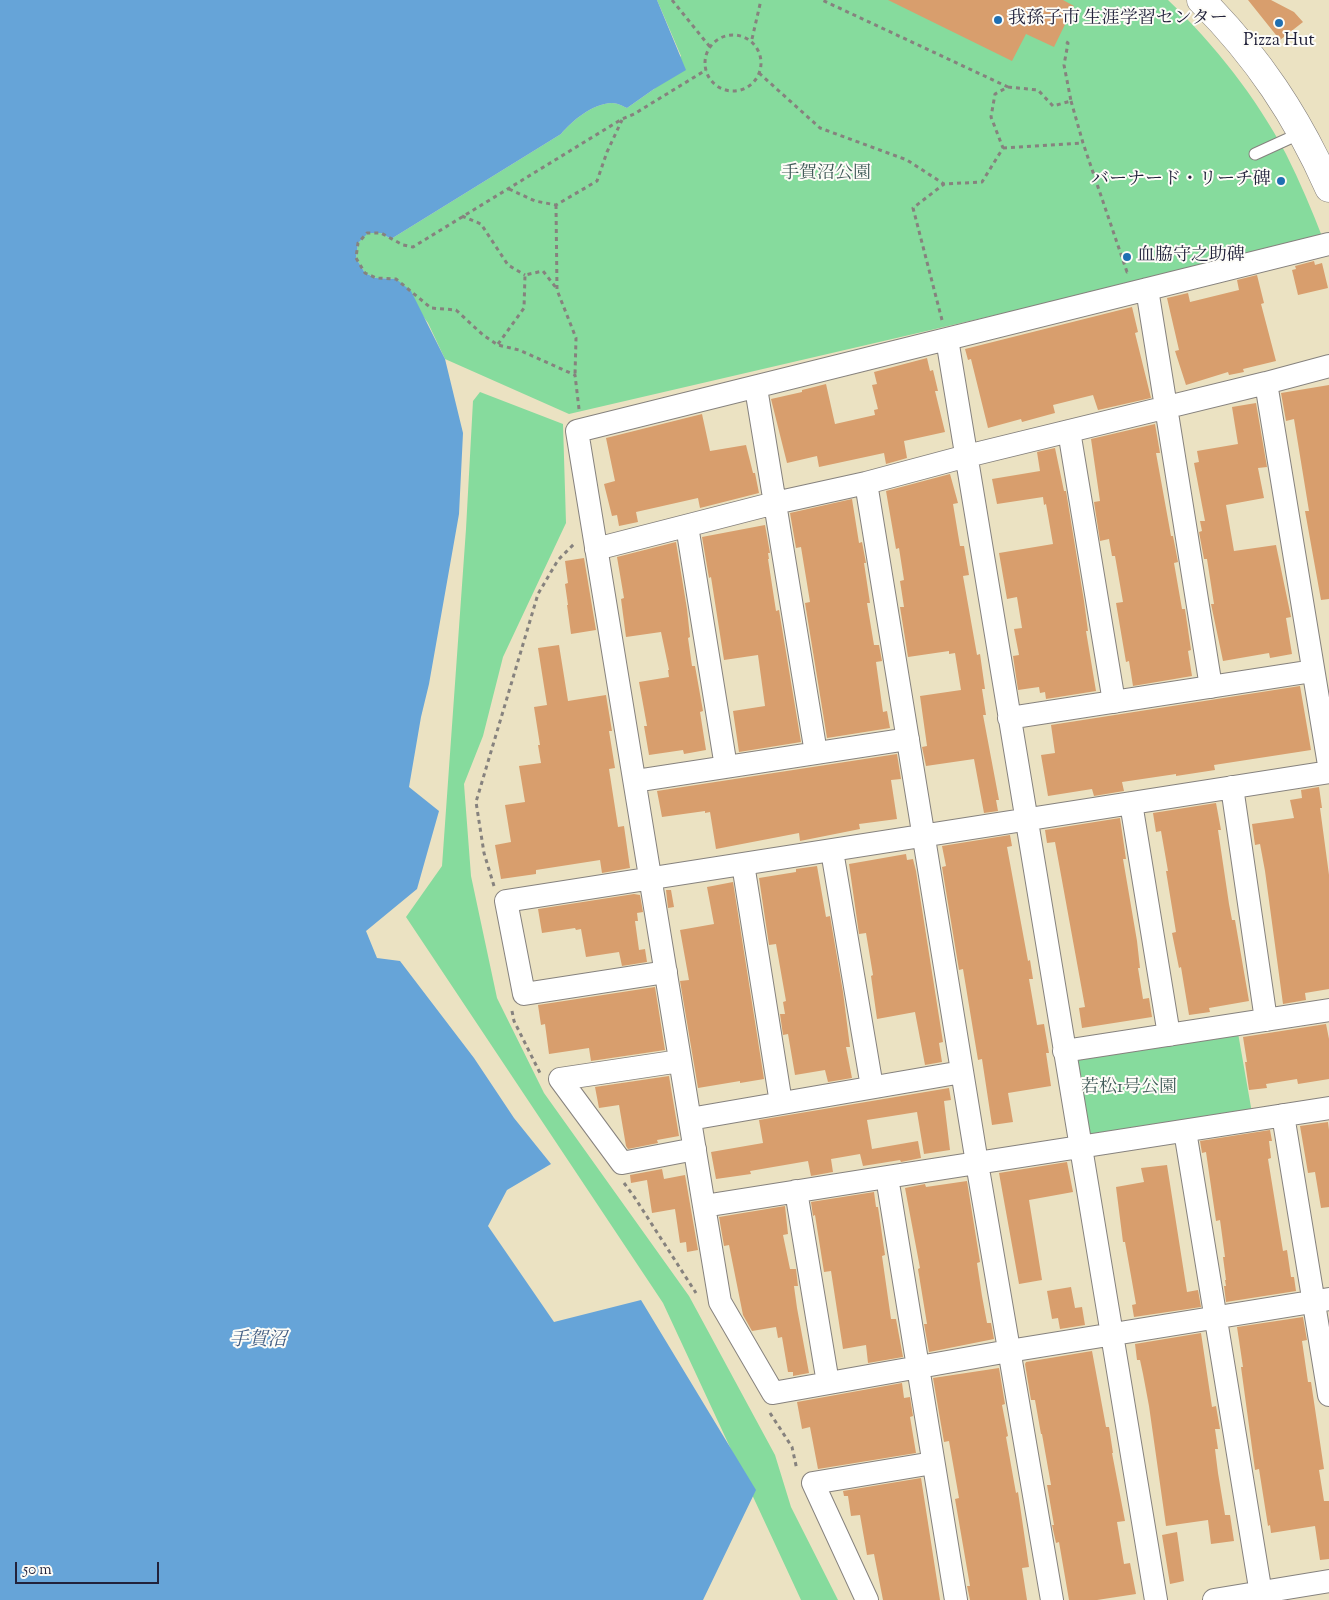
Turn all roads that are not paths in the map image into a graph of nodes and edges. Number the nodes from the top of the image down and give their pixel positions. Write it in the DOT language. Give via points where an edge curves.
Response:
graph roads {
  1 [pos="1201,0"];
  2 [pos="1301,133"];
  3 [pos="1255,154"];
  4 [pos="1329,188"];
  5 [pos="1329,244"];
  6 [pos="1147,289"];
  7 [pos="947,339"];
  8 [pos="1329,366"];
  9 [pos="1266,383"];
  10 [pos="756,388"];
  11 [pos="1166,407"];
  12 [pos="1069,431"];
  13 [pos="967,456"];
  14 [pos="866,483"];
  15 [pos="775,503"];
  16 [pos="687,526"];
  17 [pos="588,544"];
  18 [pos="1313,671"];
  19 [pos="1211,687"];
  20 [pos="1114,702"];
  21 [pos="1009,718"];
  22 [pos="908,739"];
  23 [pos="816,753"];
  24 [pos="1329,765"];
  25 [pos="726,767"];
  26 [pos="1329,772"];
  27 [pos="635,781"];
  28 [pos="1232,787"];
  29 [pos="1131,803"];
  30 [pos="1026,819"];
  31 [pos="924,836"];
  32 [pos="832,851"];
  33 [pos="744,864"];
  34 [pos="650,879"];
  35 [pos="666,972"];
  36 [pos="1329,1010"];
  37 [pos="1266,1020"];
  38 [pos="1169,1035"];
  39 [pos="1064,1051"];
  40 [pos="680,1061"];
  41 [pos="962,1072"];
  42 [pos="872,1087"];
  43 [pos="781,1103"];
  44 [pos="1329,1108"];
  45 [pos="1283,1115"];
  46 [pos="690,1119"];
  47 [pos="1185,1131"];
  48 [pos="1080,1147"];
  49 [pos="695,1149"];
  50 [pos="977,1163"];
  51 [pos="887,1178"];
  52 [pos="796,1191"];
  53 [pos="704,1206"];
  54 [pos="1321,1301"];
  55 [pos="1216,1318"];
  56 [pos="1111,1336"];
  57 [pos="1009,1351"];
  58 [pos="917,1367"];
  59 [pos="828,1383"];
  60 [pos="1329,1395"];
  61 [pos="934,1463"];
  62 [pos="1329,1580"];
  63 [pos="1261,1596"];
  64 [pos="867,1600"];
  65 [pos="956,1600"];
  66 [pos="1052,1600"];
  67 [pos="1156,1600"];
  68 [pos="1214,1600"];
  1 -- 2 [label="street" via="1262,70"];
  2 -- 3 [label="lane"];
  2 -- 4 [label="street"];
  5 -- 6 [label="street"];
  6 -- 7 [label="street"];
  6 -- 11 [label="street"];
  7 -- 10 [label="street"];
  7 -- 13 [label="street"];
  8 -- 9 [label="street"];
  9 -- 11 [label="street"];
  9 -- 18 [label="street"];
  10 -- 15 [label="street"];
  10 -- 17 [label="street" via="577,431"];
  11 -- 12 [label="street"];
  11 -- 19 [label="street"];
  12 -- 13 [label="street"];
  12 -- 20 [label="street"];
  13 -- 14 [label="street"];
  13 -- 21 [label="street"];
  14 -- 15 [label="street"];
  14 -- 22 [label="street"];
  15 -- 16 [label="street"];
  15 -- 23 [label="street"];
  16 -- 17 [label="street"];
  16 -- 25 [label="street"];
  17 -- 27 [label="street"];
  18 -- 19 [label="street"];
  18 -- 24 [label="street"];
  19 -- 20 [label="street"];
  20 -- 21 [label="street"];
  21 -- 30 [label="street"];
  22 -- 23 [label="street"];
  22 -- 31 [label="street"];
  23 -- 25 [label="street"];
  25 -- 27 [label="street"];
  26 -- 28 [label="street"];
  27 -- 34 [label="street"];
  28 -- 29 [label="street"];
  28 -- 37 [label="street"];
  29 -- 30 [label="street"];
  29 -- 38 [label="street"];
  30 -- 31 [label="street"];
  30 -- 39 [label="street"];
  31 -- 32 [label="street"];
  31 -- 41 [label="street"];
  32 -- 33 [label="street"];
  32 -- 42 [label="street"];
  33 -- 34 [label="street"];
  33 -- 43 [label="street"];
  34 -- 35 [label="street"];
  34 -- 35 [label="street" via="506,901 524,994"];
  35 -- 40 [label="street"];
  36 -- 37 [label="street"];
  37 -- 38 [label="street"];
  38 -- 39 [label="street"];
  39 -- 48 [label="street"];
  40 -- 46 [label="street"];
  40 -- 49 [label="street" via="560,1079 622,1163"];
  41 -- 42 [label="street"];
  41 -- 50 [label="street"];
  42 -- 43 [label="street"];
  43 -- 46 [label="street"];
  44 -- 45 [label="street"];
  45 -- 47 [label="street"];
  45 -- 54 [label="street"];
  46 -- 49 [label="street"];
  47 -- 48 [label="street"];
  47 -- 55 [label="street"];
  48 -- 50 [label="street"];
  48 -- 56 [label="street"];
  49 -- 53 [label="street"];
  50 -- 51 [label="street"];
  50 -- 57 [label="street"];
  51 -- 52 [label="street"];
  51 -- 58 [label="street"];
  52 -- 53 [label="street"];
  52 -- 59 [label="street"];
  53 -- 59 [label="street" via="720,1302 773,1392"];
  54 -- 55 [label="street"];
  54 -- 60 [label="street"];
  55 -- 56 [label="street"];
  55 -- 63 [label="street"];
  56 -- 57 [label="street"];
  56 -- 67 [label="street"];
  57 -- 58 [label="street"];
  57 -- 66 [label="street"];
  58 -- 59 [label="street"];
  58 -- 61 [label="street"];
  61 -- 64 [label="street" via="813,1483"];
  61 -- 65 [label="street"];
  62 -- 63 [label="street"];
  63 -- 68 [label="street"];
}
